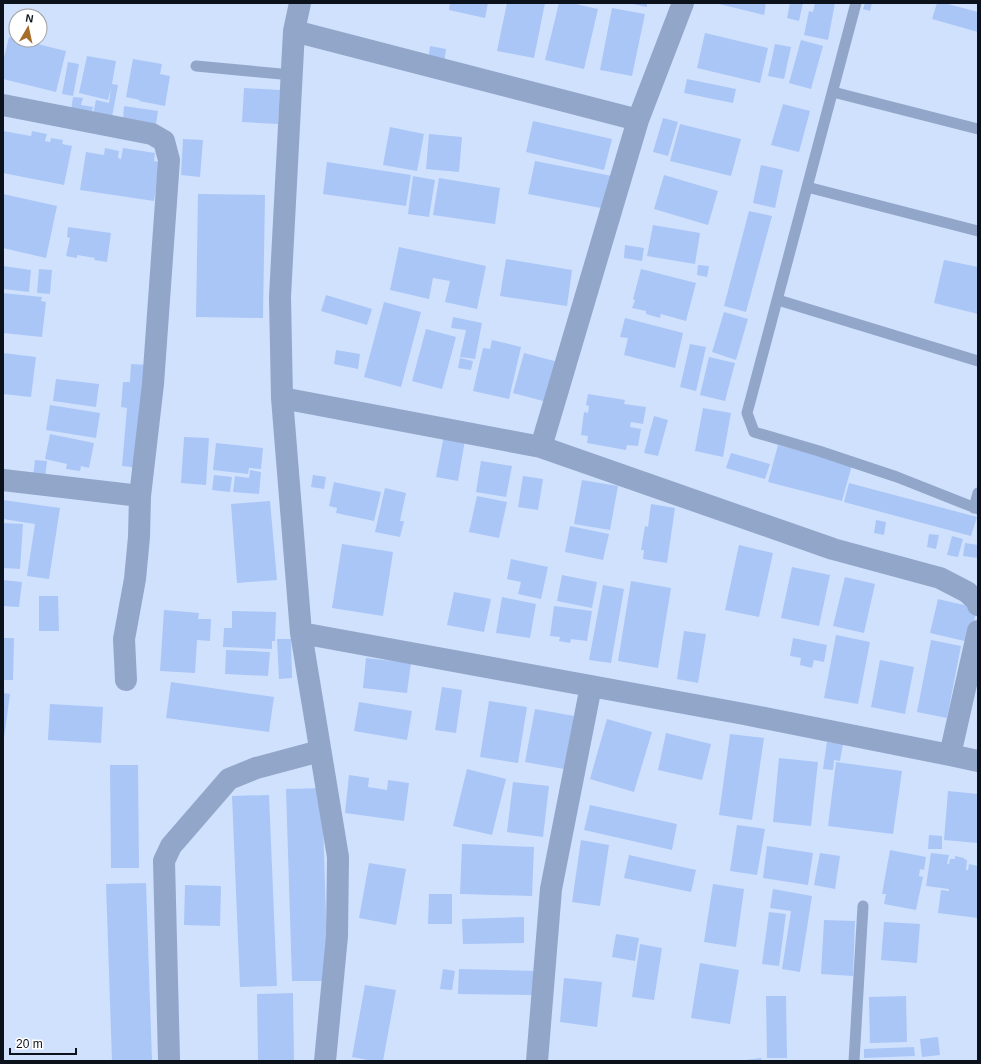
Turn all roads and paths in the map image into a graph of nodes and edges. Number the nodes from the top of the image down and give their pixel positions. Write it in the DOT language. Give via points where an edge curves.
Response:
graph roads {
  1 [pos="300,3"];
  2 [pos="683,3"];
  3 [pos="856,3"];
  4 [pos="294,31"];
  5 [pos="196,66"];
  6 [pos="292,75"];
  7 [pos="833,92"];
  8 [pos="3,105"];
  9 [pos="638,120"];
  10 [pos="978,129"];
  11 [pos="807,187"];
  12 [pos="978,231"];
  13 [pos="778,300"];
  14 [pos="978,361"];
  15 [pos="282,398"];
  16 [pos="541,447"];
  17 [pos="3,480"];
  18 [pos="978,493"];
  19 [pos="140,496"];
  20 [pos="976,509"];
  21 [pos="978,605"];
  22 [pos="978,630"];
  23 [pos="301,633"];
  24 [pos="126,680"];
  25 [pos="591,686"];
  26 [pos="320,751"];
  27 [pos="950,755"];
  28 [pos="978,762"];
  29 [pos="863,906"];
  30 [pos="169,1059"];
  31 [pos="325,1061"];
  32 [pos="537,1061"];
  33 [pos="854,1061"];
  1 -- 4 [label="street"];
  2 -- 9 [label="street"];
  3 -- 7 [label="lane"];
  4 -- 6 [label="street"];
  4 -- 9 [label="street"];
  5 -- 6 [label="lane"];
  6 -- 15 [label="street" via="280,297"];
  7 -- 10 [label="lane"];
  7 -- 11 [label="lane"];
  8 -- 19 [label="street" via="152,134 164,141 169,160 153,384"];
  9 -- 16 [label="street"];
  11 -- 12 [label="lane"];
  11 -- 13 [label="lane"];
  13 -- 14 [label="lane"];
  13 -- 20 [label="lane" via="747,413 754,432 897,478"];
  15 -- 16 [label="street"];
  15 -- 23 [label="street"];
  16 -- 21 [label="street" via="833,549 940,578 967,592"];
  17 -- 19 [label="street"];
  18 -- 20 [label="lane"];
  19 -- 24 [label="street" via="135,579 124,639"];
  22 -- 27 [label="street"];
  23 -- 25 [label="street"];
  23 -- 26 [label="street"];
  25 -- 27 [label="street"];
  25 -- 32 [label="street" via="551,889"];
  26 -- 30 [label="street" via="256,768 229,779 170,846 164,860"];
  26 -- 31 [label="street" via="338,857 337,936"];
  27 -- 28 [label="street"];
  29 -- 33 [label="lane"];
}
